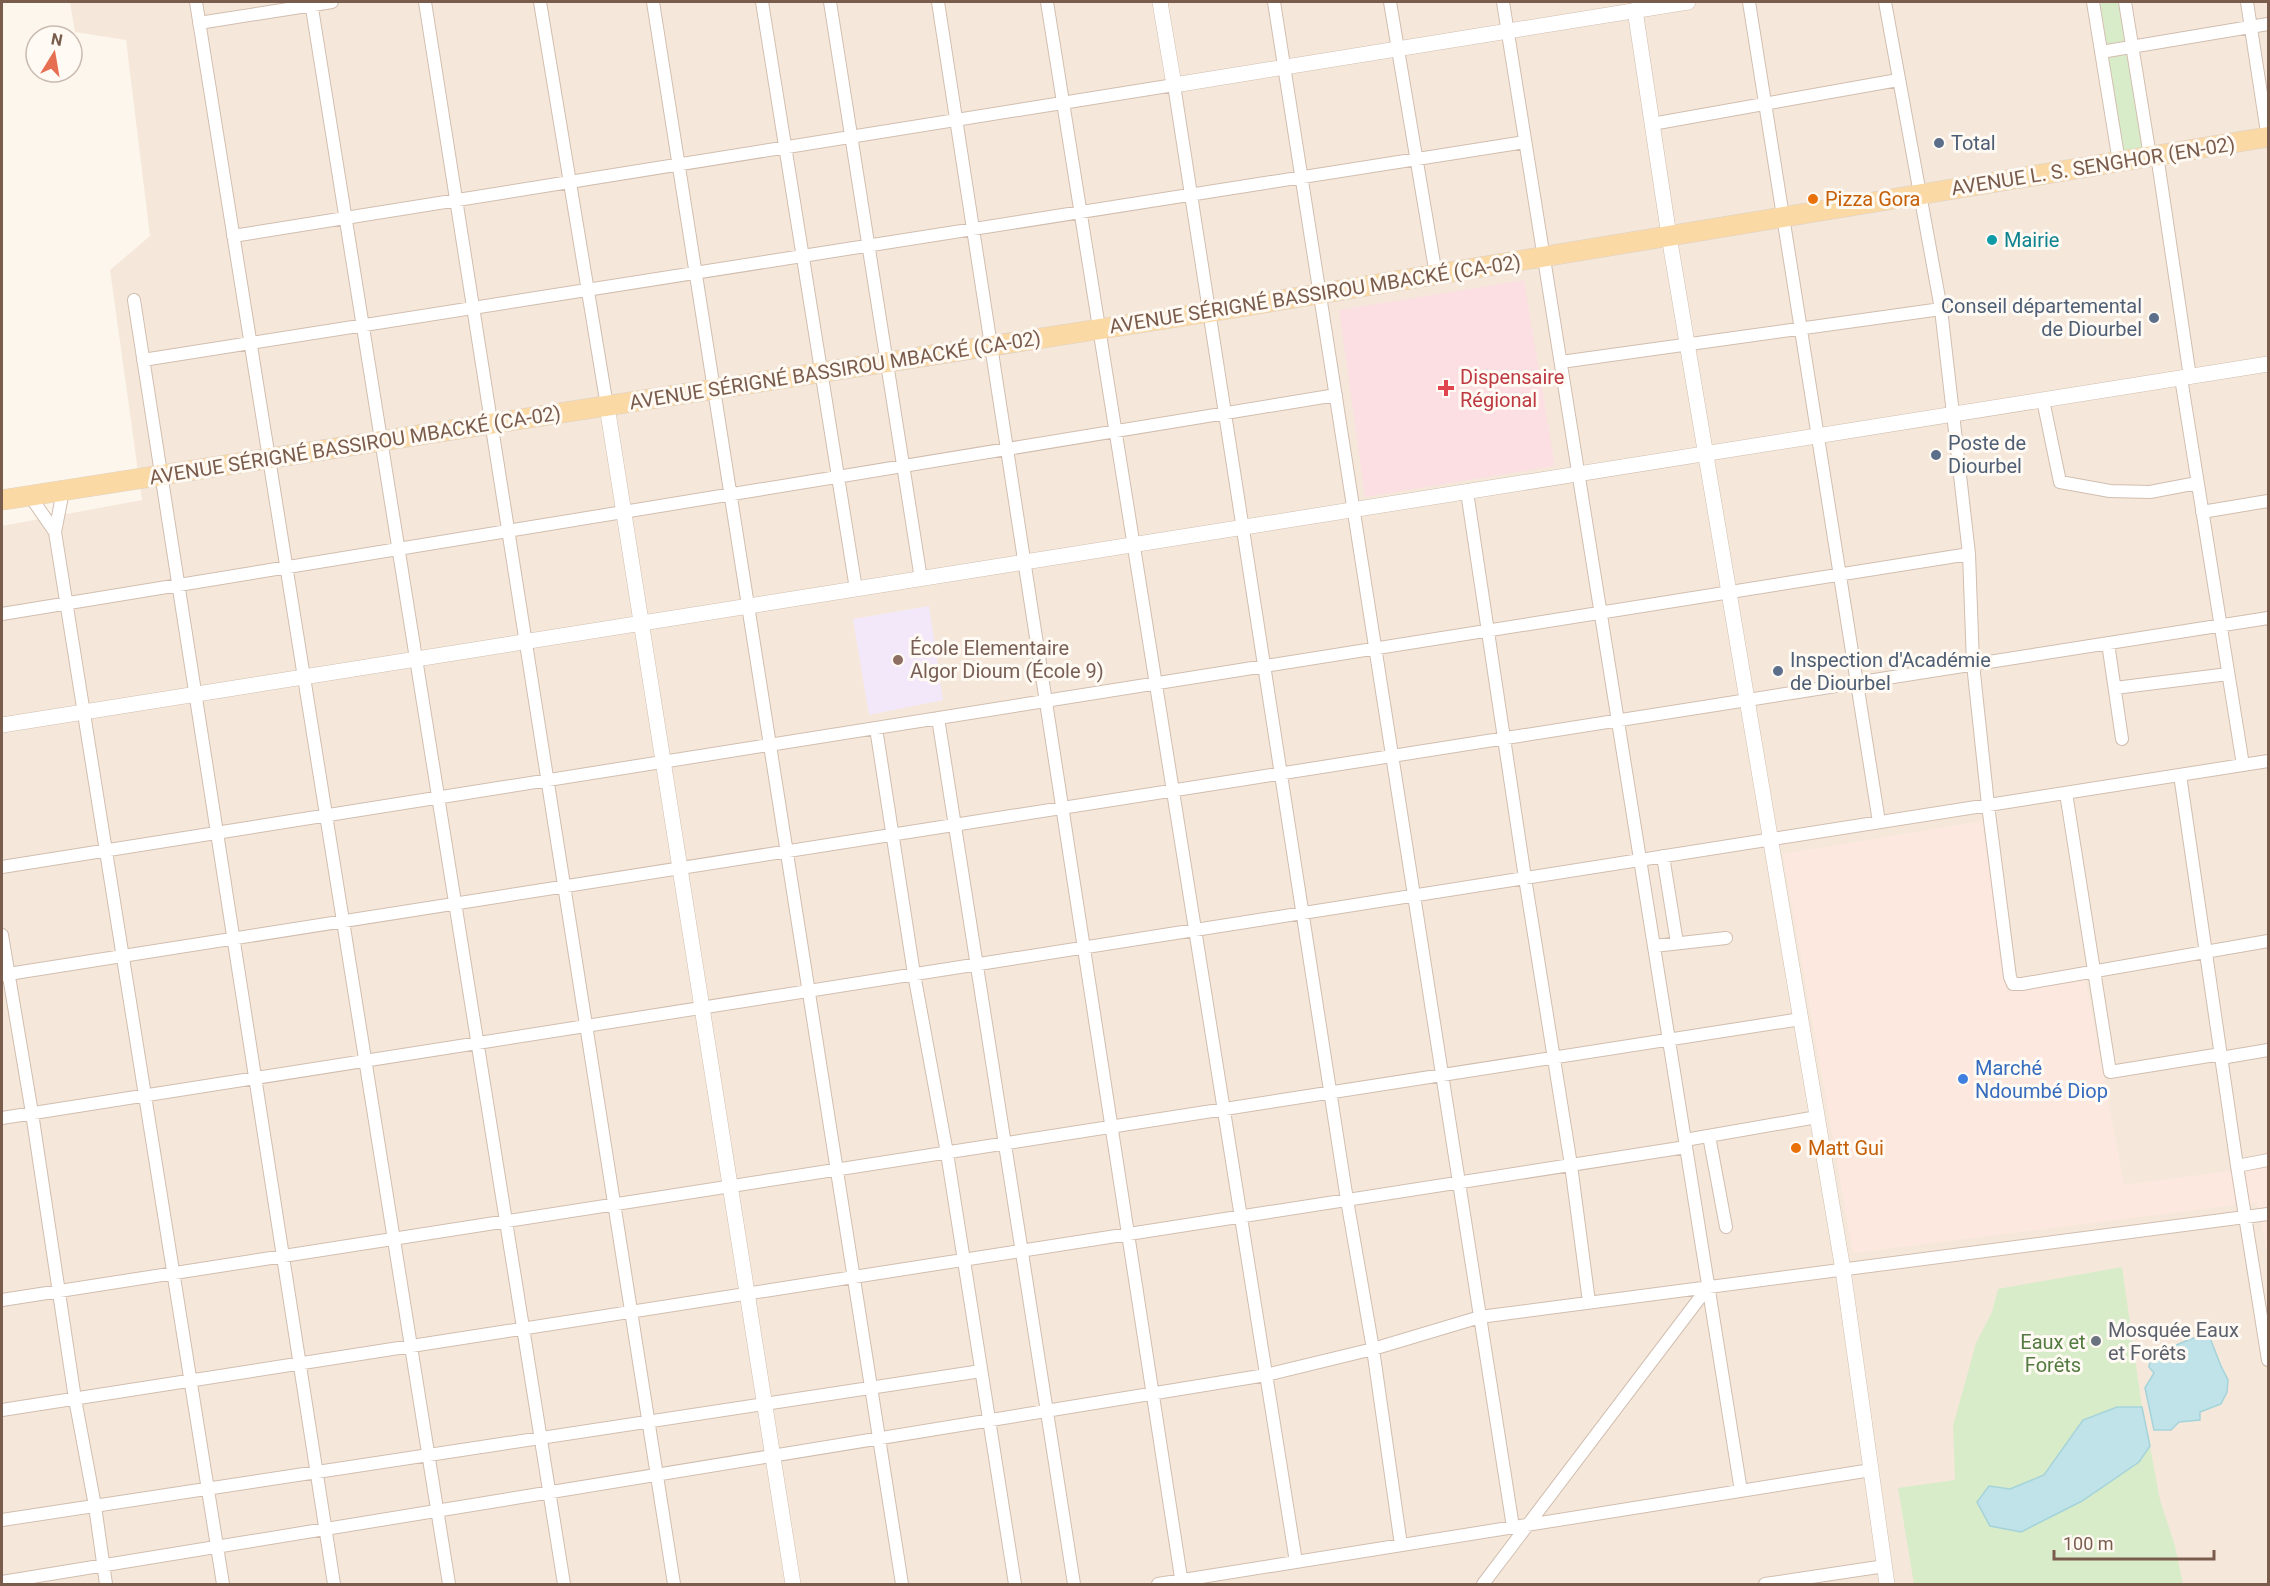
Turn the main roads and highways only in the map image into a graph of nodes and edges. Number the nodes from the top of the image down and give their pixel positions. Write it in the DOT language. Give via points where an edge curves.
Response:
graph roads {
  1 [pos="2268,137"];
  2 [pos="1669,236"];
  3 [pos="2,500"];
  1 -- 2 [label="main road, AVENUE L. S. SENGHOR (EN-02)"];
  2 -- 3 [label="main road, AVENUE SÉRIGNÉ BASSIROU MBACKÉ (CA-02)" via="887,363"];
}
